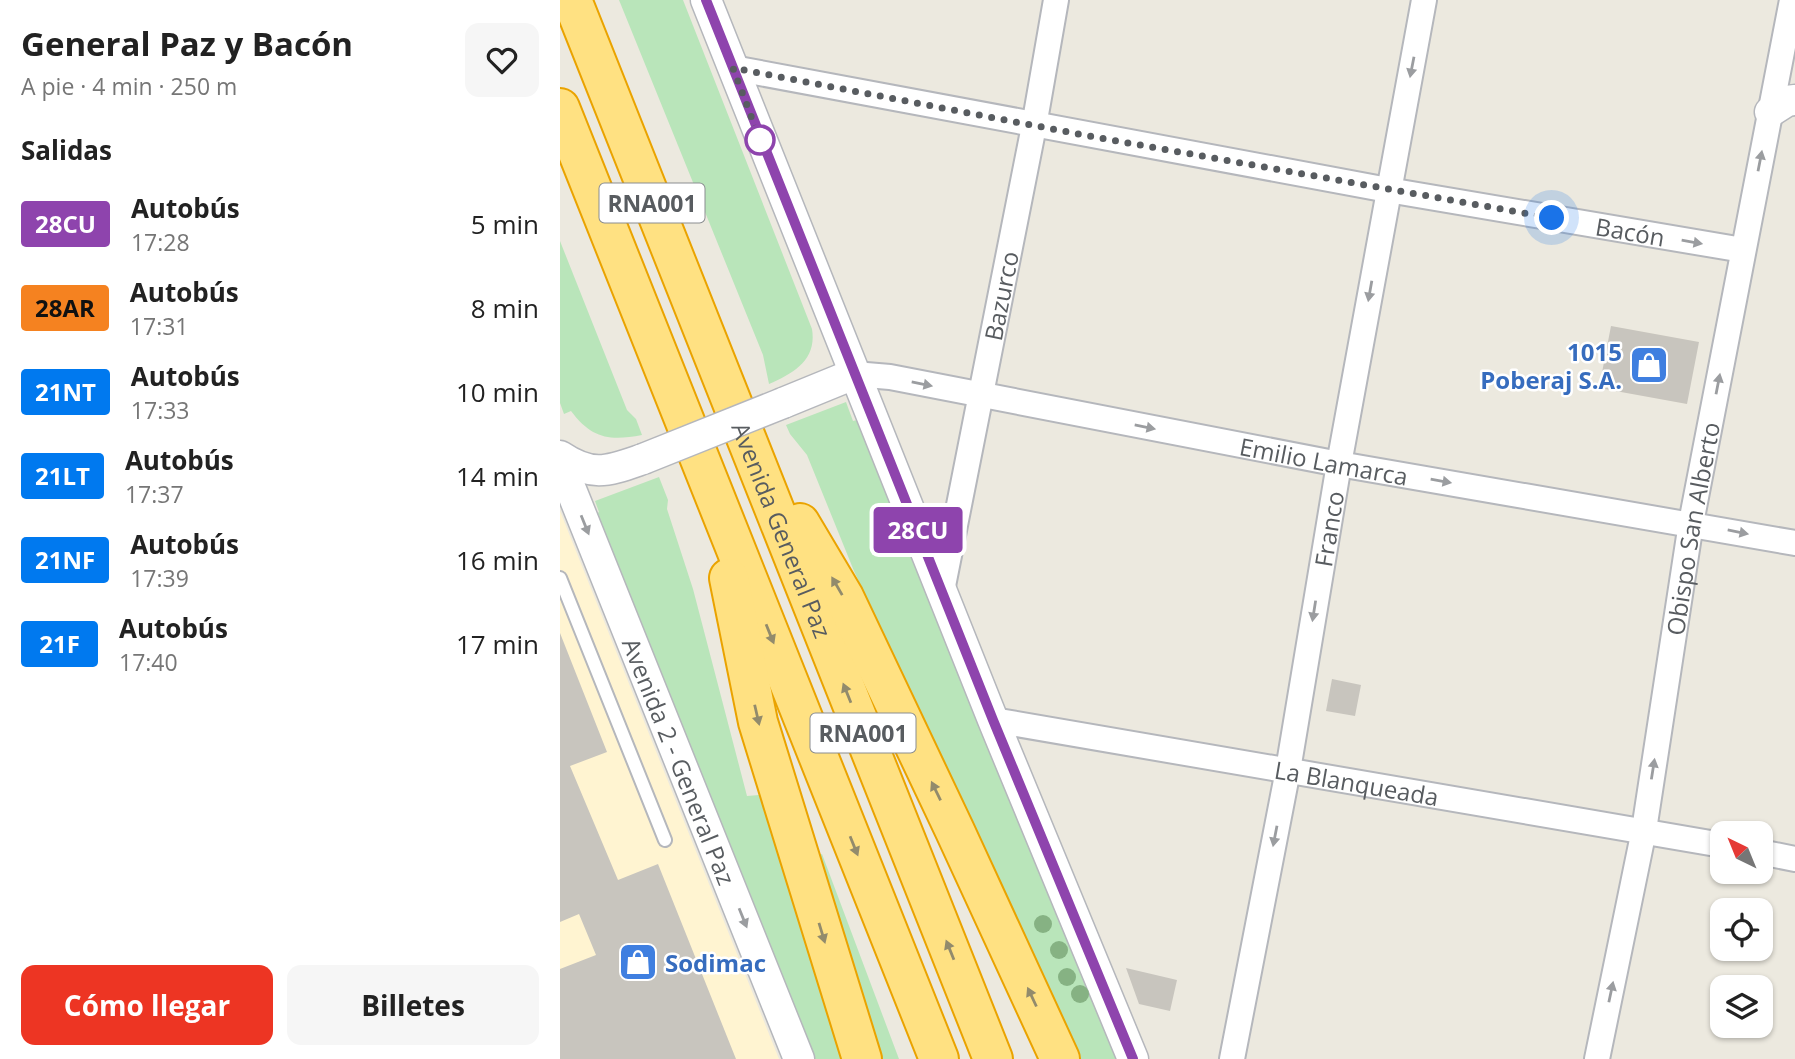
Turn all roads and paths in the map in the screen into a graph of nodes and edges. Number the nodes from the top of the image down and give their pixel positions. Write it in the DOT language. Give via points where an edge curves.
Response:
graph roads {
  1 [pos="572,0"];
  2 [pos="706,0"];
  3 [pos="1056,0"];
  4 [pos="1424,0"];
  5 [pos="1792,0"];
  6 [pos="733,68"];
  7 [pos="1782,106"];
  8 [pos="560,108"];
  9 [pos="1034,126"];
  10 [pos="1388,190"];
  11 [pos="1743,250"];
  12 [pos="854,374"];
  13 [pos="981,396"];
  14 [pos="733,406"];
  15 [pos="560,456"];
  16 [pos="560,462"];
  17 [pos="1339,464"];
  18 [pos="708,480"];
  19 [pos="1691,523"];
  20 [pos="1795,543"];
  21 [pos="560,578"];
  22 [pos="942,591"];
  23 [pos="993,720"];
  24 [pos="1288,770"];
  25 [pos="1644,830"];
  26 [pos="664,840"];
  27 [pos="1710,843"];
  28 [pos="1773,855"];
  29 [pos="1795,859"];
  30 [pos="799,1059"];
  31 [pos="862,1059"];
  32 [pos="939,1059"];
  33 [pos="993,1059"];
  34 [pos="1060,1059"];
  35 [pos="1133,1059"];
  36 [pos="1233,1059"];
  37 [pos="1597,1059"];
  1 -- 14 [label="highway, Avenida General Paz / RNA001"];
  2 -- 6 [label="street"];
  3 -- 9 [label="street, Bazurco"];
  4 -- 10 [label="street, Franco, one-way"];
  5 -- 7 [label="street, Obispo San Alberto"];
  6 -- 9 [label="street, Bacón"];
  6 -- 12 [label="street"];
  11 -- 7 [label="street, Obispo San Alberto, one-way"];
  8 -- 18 [label="highway, Avenida General Paz / RNA001"];
  9 -- 10 [label="street, Bacón"];
  9 -- 13 [label="street, Bazurco"];
  10 -- 11 [label="street, Bacón, one-way"];
  10 -- 17 [label="street, Franco, one-way"];
  19 -- 11 [label="street, Obispo San Alberto, one-way"];
  12 -- 13 [label="street, Emilio Lamarca, one-way"];
  12 -- 15 [label="street, bridge" via="608,471 590,471"];
  12 -- 22 [label="street"];
  13 -- 17 [label="street, Emilio Lamarca, one-way"];
  13 -- 22 [label="street, Bazurco"];
  33 -- 14 [label="highway, Avenida General Paz / RNA001, one-way"];
  34 -- 14 [label="highway, one-way" via="844,597"];
  16 -- 30 [label="street, Avenida 2 - General Paz, one-way"];
  17 -- 19 [label="street, Emilio Lamarca, one-way"];
  17 -- 24 [label="street, Franco, one-way"];
  18 -- 31 [label="highway, one-way" via="758,722"];
  18 -- 32 [label="highway, Avenida General Paz / RNA001, one-way"];
  19 -- 20 [label="street, Emilio Lamarca, one-way"];
  25 -- 19 [label="street, Obispo San Alberto, one-way"];
  21 -- 26 [label="lane"];
  22 -- 23 [label="street"];
  23 -- 24 [label="street, La Blanqueada"];
  23 -- 35 [label="street"];
  24 -- 25 [label="street, La Blanqueada"];
  24 -- 36 [label="street, Franco, one-way"];
  25 -- 27 [label="street, La Blanqueada"];
  37 -- 25 [label="street, Obispo San Alberto, one-way"];
  28 -- 29 [label="street"];
}
